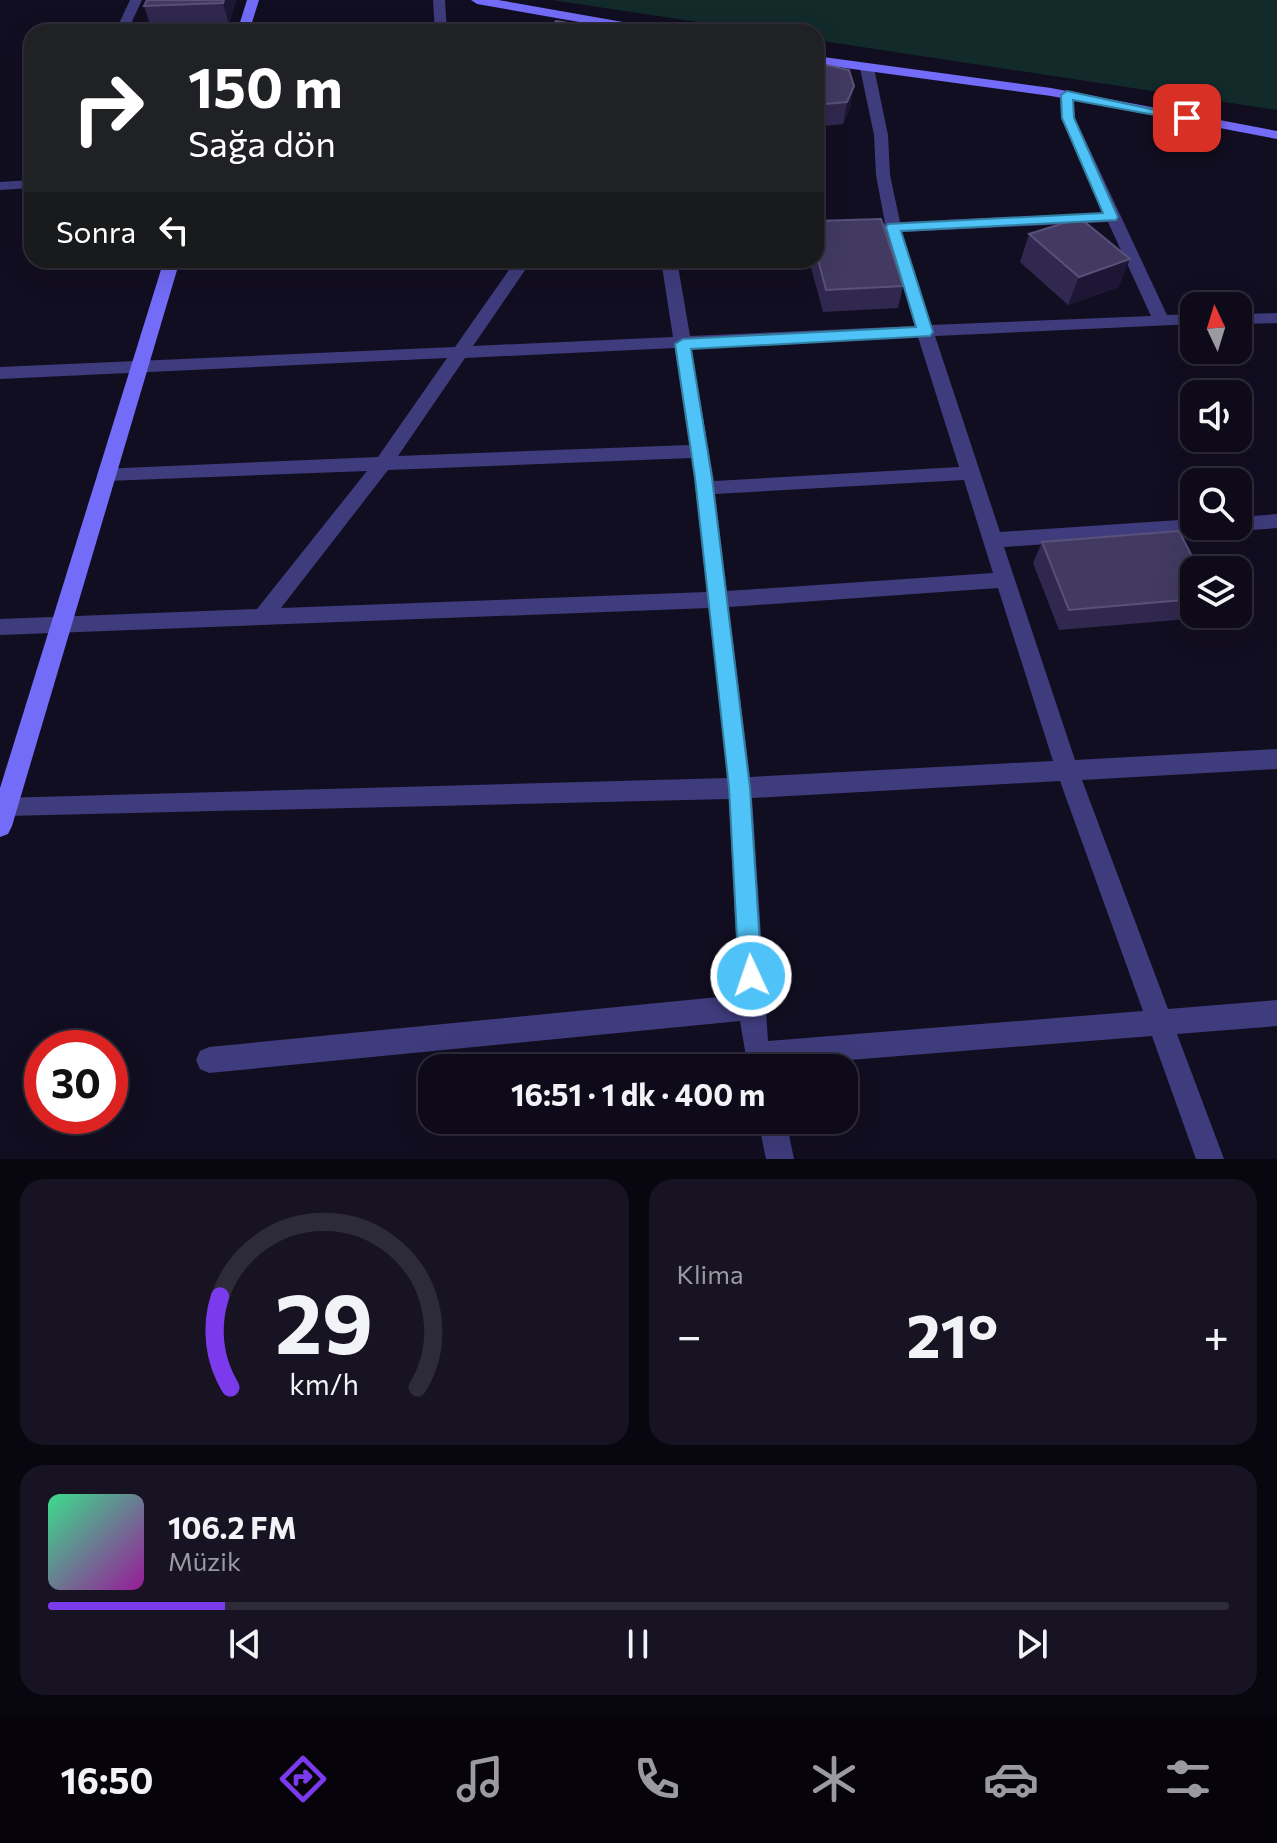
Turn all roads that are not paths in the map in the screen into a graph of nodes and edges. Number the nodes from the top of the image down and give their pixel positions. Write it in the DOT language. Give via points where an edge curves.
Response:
graph roads {
  1 [pos="136,0"];
  2 [pos="253,0"];
  3 [pos="439,0"];
  4 [pos="477,0"];
  5 [pos="125,24"];
  6 [pos="246,24"];
  7 [pos="440,24"];
  8 [pos="612,24"];
  9 [pos="824,61"];
  10 [pos="867,68"];
  11 [pos="1067,95"];
  12 [pos="1277,135"];
  13 [pos="24,184"];
  14 [pos="0,186"];
  15 [pos="1111,217"];
  16 [pos="893,227"];
  17 [pos="862,229"];
  18 [pos="170,268"];
  19 [pos="518,268"];
  20 [pos="670,268"];
  21 [pos="1277,318"];
  22 [pos="1180,319"];
  23 [pos="1252,319"];
  24 [pos="1161,320"];
  25 [pos="925,332"];
  26 [pos="683,344"];
  27 [pos="460,353"];
  28 [pos="140,365"];
  29 [pos="0,373"];
  30 [pos="699,451"];
  31 [pos="383,463"];
  32 [pos="971,473"];
  33 [pos="107,474"];
  34 [pos="705,488"];
  35 [pos="1277,521"];
  36 [pos="1252,523"];
  37 [pos="1180,527"];
  38 [pos="992,540"];
  39 [pos="1006,580"];
  40 [pos="718,600"];
  41 [pos="263,616"];
  42 [pos="62,623"];
  43 [pos="0,627"];
  44 [pos="1277,759"];
  45 [pos="1068,773"];
  46 [pos="740,788"];
  47 [pos="3,816"];
  48 [pos="752,1007"];
  49 [pos="1277,1013"];
  50 [pos="1162,1024"];
  51 [pos="758,1054"];
  52 [pos="835,1054"];
  53 [pos="209,1060"];
  54 [pos="775,1134"];
  55 [pos="780,1159"];
  56 [pos="1210,1159"];
  1 -- 5 [label="street"];
  2 -- 6 [label="street"];
  3 -- 7 [label="street"];
  4 -- 8 [label="street"];
  9 -- 10 [label="street"];
  10 -- 11 [label="street"];
  10 -- 16 [label="street"];
  11 -- 12 [label="street"];
  11 -- 15 [label="street" via="1068,118"];
  13 -- 14 [label="street"];
  15 -- 16 [label="street"];
  15 -- 24 [label="street"];
  16 -- 17 [label="street"];
  16 -- 25 [label="street"];
  18 -- 28 [label="street"];
  19 -- 27 [label="street"];
  20 -- 26 [label="street"];
  21 -- 23 [label="street"];
  22 -- 24 [label="street"];
  24 -- 25 [label="street"];
  25 -- 26 [label="street"];
  25 -- 32 [label="street"];
  26 -- 27 [label="street"];
  26 -- 30 [label="street"];
  27 -- 28 [label="street"];
  27 -- 31 [label="street"];
  28 -- 29 [label="street"];
  28 -- 33 [label="street"];
  30 -- 31 [label="street"];
  30 -- 34 [label="street"];
  31 -- 33 [label="street"];
  31 -- 41 [label="street"];
  32 -- 34 [label="street"];
  32 -- 38 [label="street"];
  33 -- 42 [label="street"];
  34 -- 40 [label="street"];
  35 -- 36 [label="street"];
  37 -- 38 [label="street"];
  38 -- 39 [label="street"];
  39 -- 40 [label="street"];
  39 -- 45 [label="street"];
  40 -- 41 [label="street"];
  40 -- 46 [label="street"];
  41 -- 42 [label="street"];
  42 -- 43 [label="street"];
  42 -- 47 [label="street"];
  44 -- 45 [label="street"];
  45 -- 46 [label="street"];
  45 -- 50 [label="street"];
  46 -- 47 [label="street"];
  46 -- 48 [label="street"];
  48 -- 51 [label="street"];
  48 -- 53 [label="street"];
  49 -- 50 [label="street"];
  50 -- 52 [label="street"];
  50 -- 56 [label="street"];
  54 -- 55 [label="street"];
}
